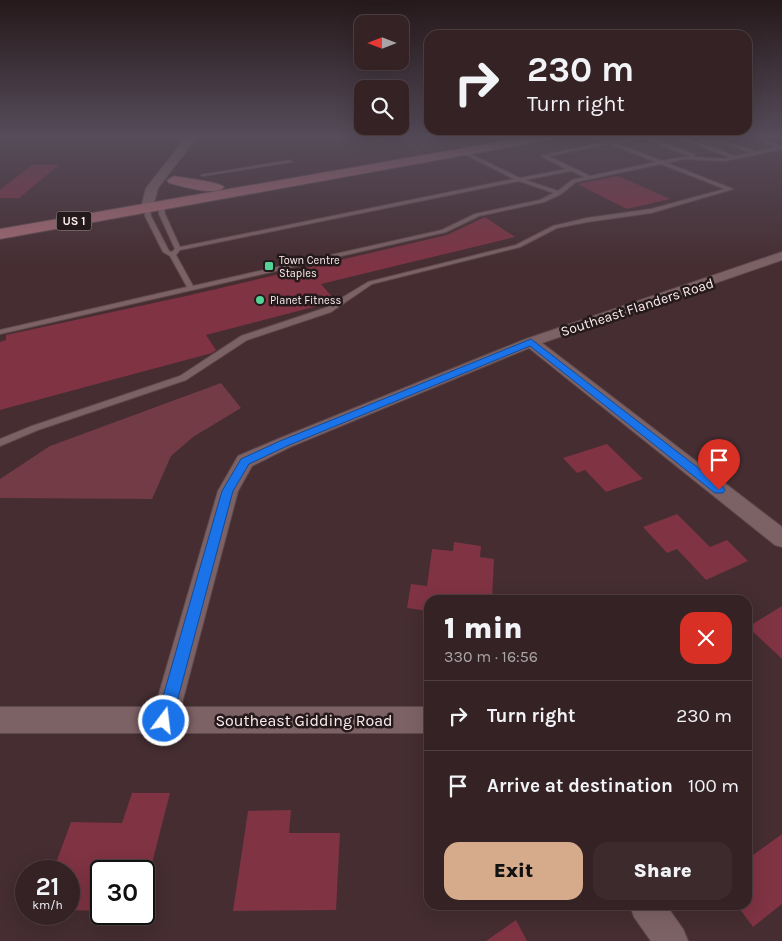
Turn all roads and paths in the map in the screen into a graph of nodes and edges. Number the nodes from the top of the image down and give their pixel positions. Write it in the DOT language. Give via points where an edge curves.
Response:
graph roads {
  1 [pos="158,180"];
  2 [pos="172,180"];
  3 [pos="258,180"];
  4 [pos="271,180"];
  5 [pos="517,180"];
  6 [pos="580,180"];
  7 [pos="706,180"];
  8 [pos="559,193"];
  9 [pos="160,196"];
  10 [pos="0,223"];
  11 [pos="0,234"];
  12 [pos="176,252"];
  13 [pos="782,256"];
  14 [pos="191,289"];
  15 [pos="0,332"];
  16 [pos="531,342"];
  17 [pos="0,443"];
  18 [pos="782,539"];
  19 [pos="0,720"];
  20 [pos="424,720"];
  21 [pos="164,721"];
  22 [pos="649,910"];
  23 [pos="671,941"];
  1 -- 9 [label="street" via="152,188"];
  2 -- 9 [label="street"];
  3 -- 9 [label="main road, US 1"];
  4 -- 9 [label="main road, US 1"];
  5 -- 8 [label="lane"];
  5 -- 12 [label="lane"];
  6 -- 8 [label="lane"];
  7 -- 17 [label="lane" via="730,189 652,211 554,228 518,246 370,283 328,310 244,338 183,378"];
  8 -- 14 [label="lane" via="542,201 477,215 444,231"];
  9 -- 10 [label="main road, US 1"];
  9 -- 11 [label="main road, US 1"];
  9 -- 12 [label="lane" via="162,214"];
  9 -- 12 [label="lane" via="148,216 166,252"];
  12 -- 14 [label="lane"];
  13 -- 16 [label="street, Southeast Flanders Road"];
  14 -- 15 [label="lane"];
  16 -- 18 [label="street"];
  16 -- 21 [label="street, Southeast Flanders Road" via="245,462 228,491"];
  19 -- 21 [label="street, Southeast Gidding Road"];
  20 -- 21 [label="street, Southeast Gidding Road"];
  22 -- 23 [label="street"];
}
